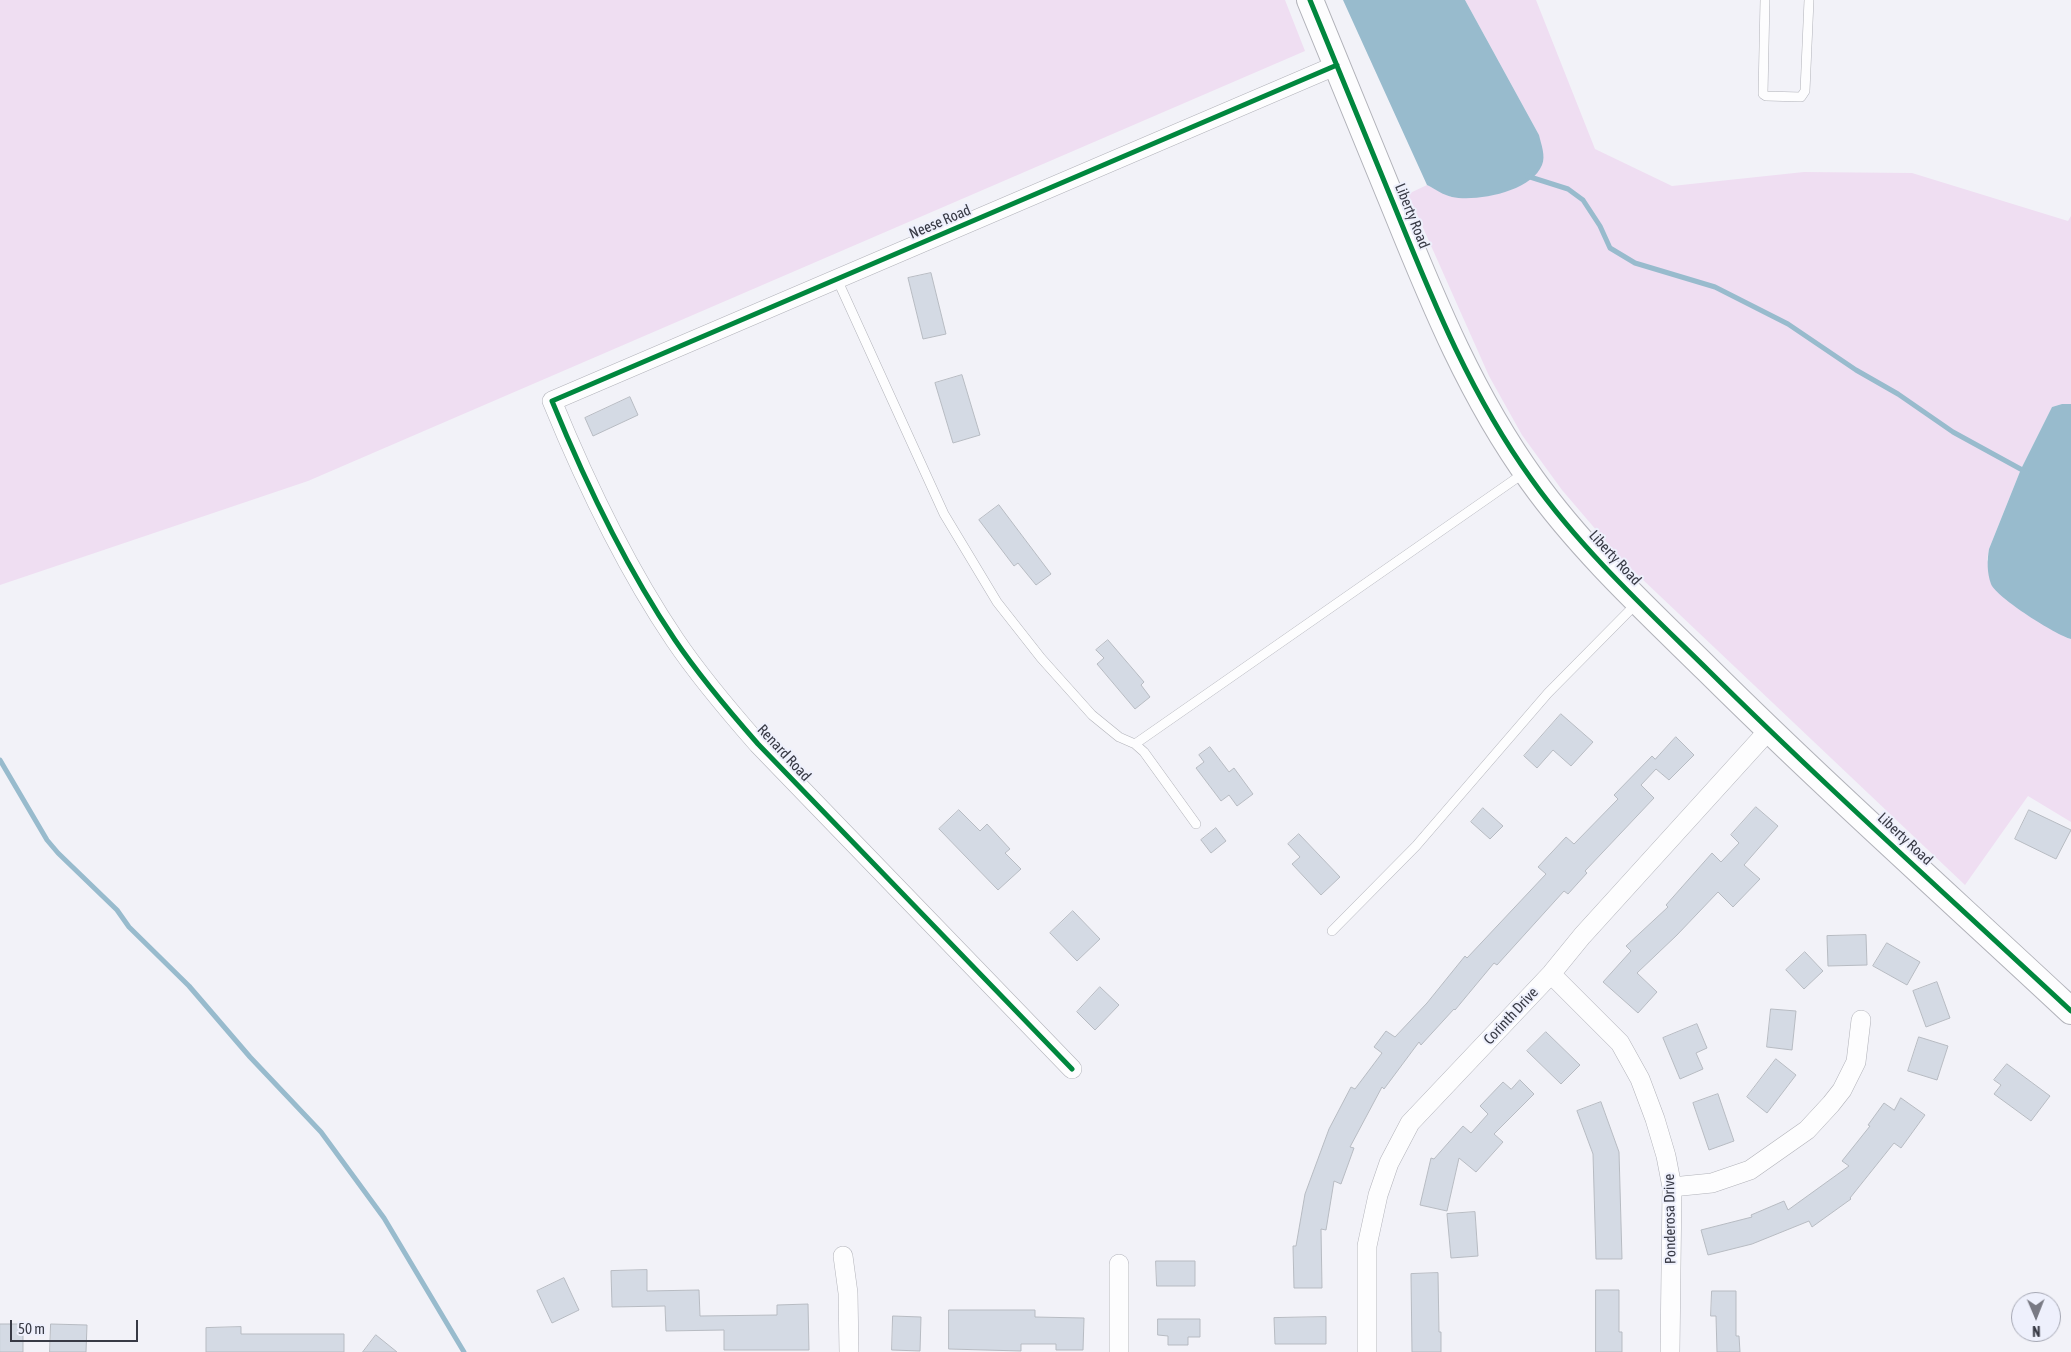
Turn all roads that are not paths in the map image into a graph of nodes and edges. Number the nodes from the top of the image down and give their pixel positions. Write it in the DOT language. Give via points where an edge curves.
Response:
graph roads {
  1 [pos="1310,0"];
  2 [pos="1765,0"];
  3 [pos="1809,0"];
  4 [pos="1337,65"];
  5 [pos="837,280"];
  6 [pos="552,401"];
  7 [pos="1527,472"];
  8 [pos="1638,602"];
  9 [pos="1769,730"];
  10 [pos="1135,744"];
  11 [pos="1196,824"];
  12 [pos="1332,931"];
  13 [pos="1551,974"];
  14 [pos="2071,1011"];
  15 [pos="1861,1020"];
  16 [pos="1072,1069"];
  17 [pos="1672,1187"];
  18 [pos="843,1256"];
  19 [pos="1119,1264"];
  20 [pos="850,1352"];
  21 [pos="1119,1352"];
  22 [pos="1368,1352"];
  23 [pos="1670,1352"];
  1 -- 4 [label="street, Liberty Road"];
  2 -- 3 [label="lane" via="1762,90 1766,96 1801,97 1805,91"];
  4 -- 5 [label="street, Neese Road"];
  4 -- 7 [label="street, Liberty Road" via="1460,361"];
  5 -- 6 [label="street, Neese Road"];
  5 -- 10 [label="lane" via="944,514 997,602 1092,715"];
  6 -- 16 [label="street, Renard Road" via="618,547 676,642 721,702"];
  7 -- 8 [label="street, Liberty Road" via="1574,532"];
  7 -- 10 [label="lane"];
  8 -- 9 [label="street, Liberty Road"];
  8 -- 12 [label="lane" via="1548,693 1416,846"];
  9 -- 13 [label="street, Corinth Drive"];
  9 -- 14 [label="street, Liberty Road"];
  10 -- 11 [label="lane"];
  13 -- 17 [label="street, Ponderosa Drive" via="1620,1043 1656,1118"];
  13 -- 22 [label="street, Corinth Drive" via="1410,1123 1389,1163 1367,1246"];
  15 -- 17 [label="street" via="1856,1062 1832,1104 1807,1130 1750,1170 1712,1183"];
  17 -- 23 [label="street, Ponderosa Drive"];
  18 -- 20 [label="street"];
  19 -- 21 [label="street"];
}
